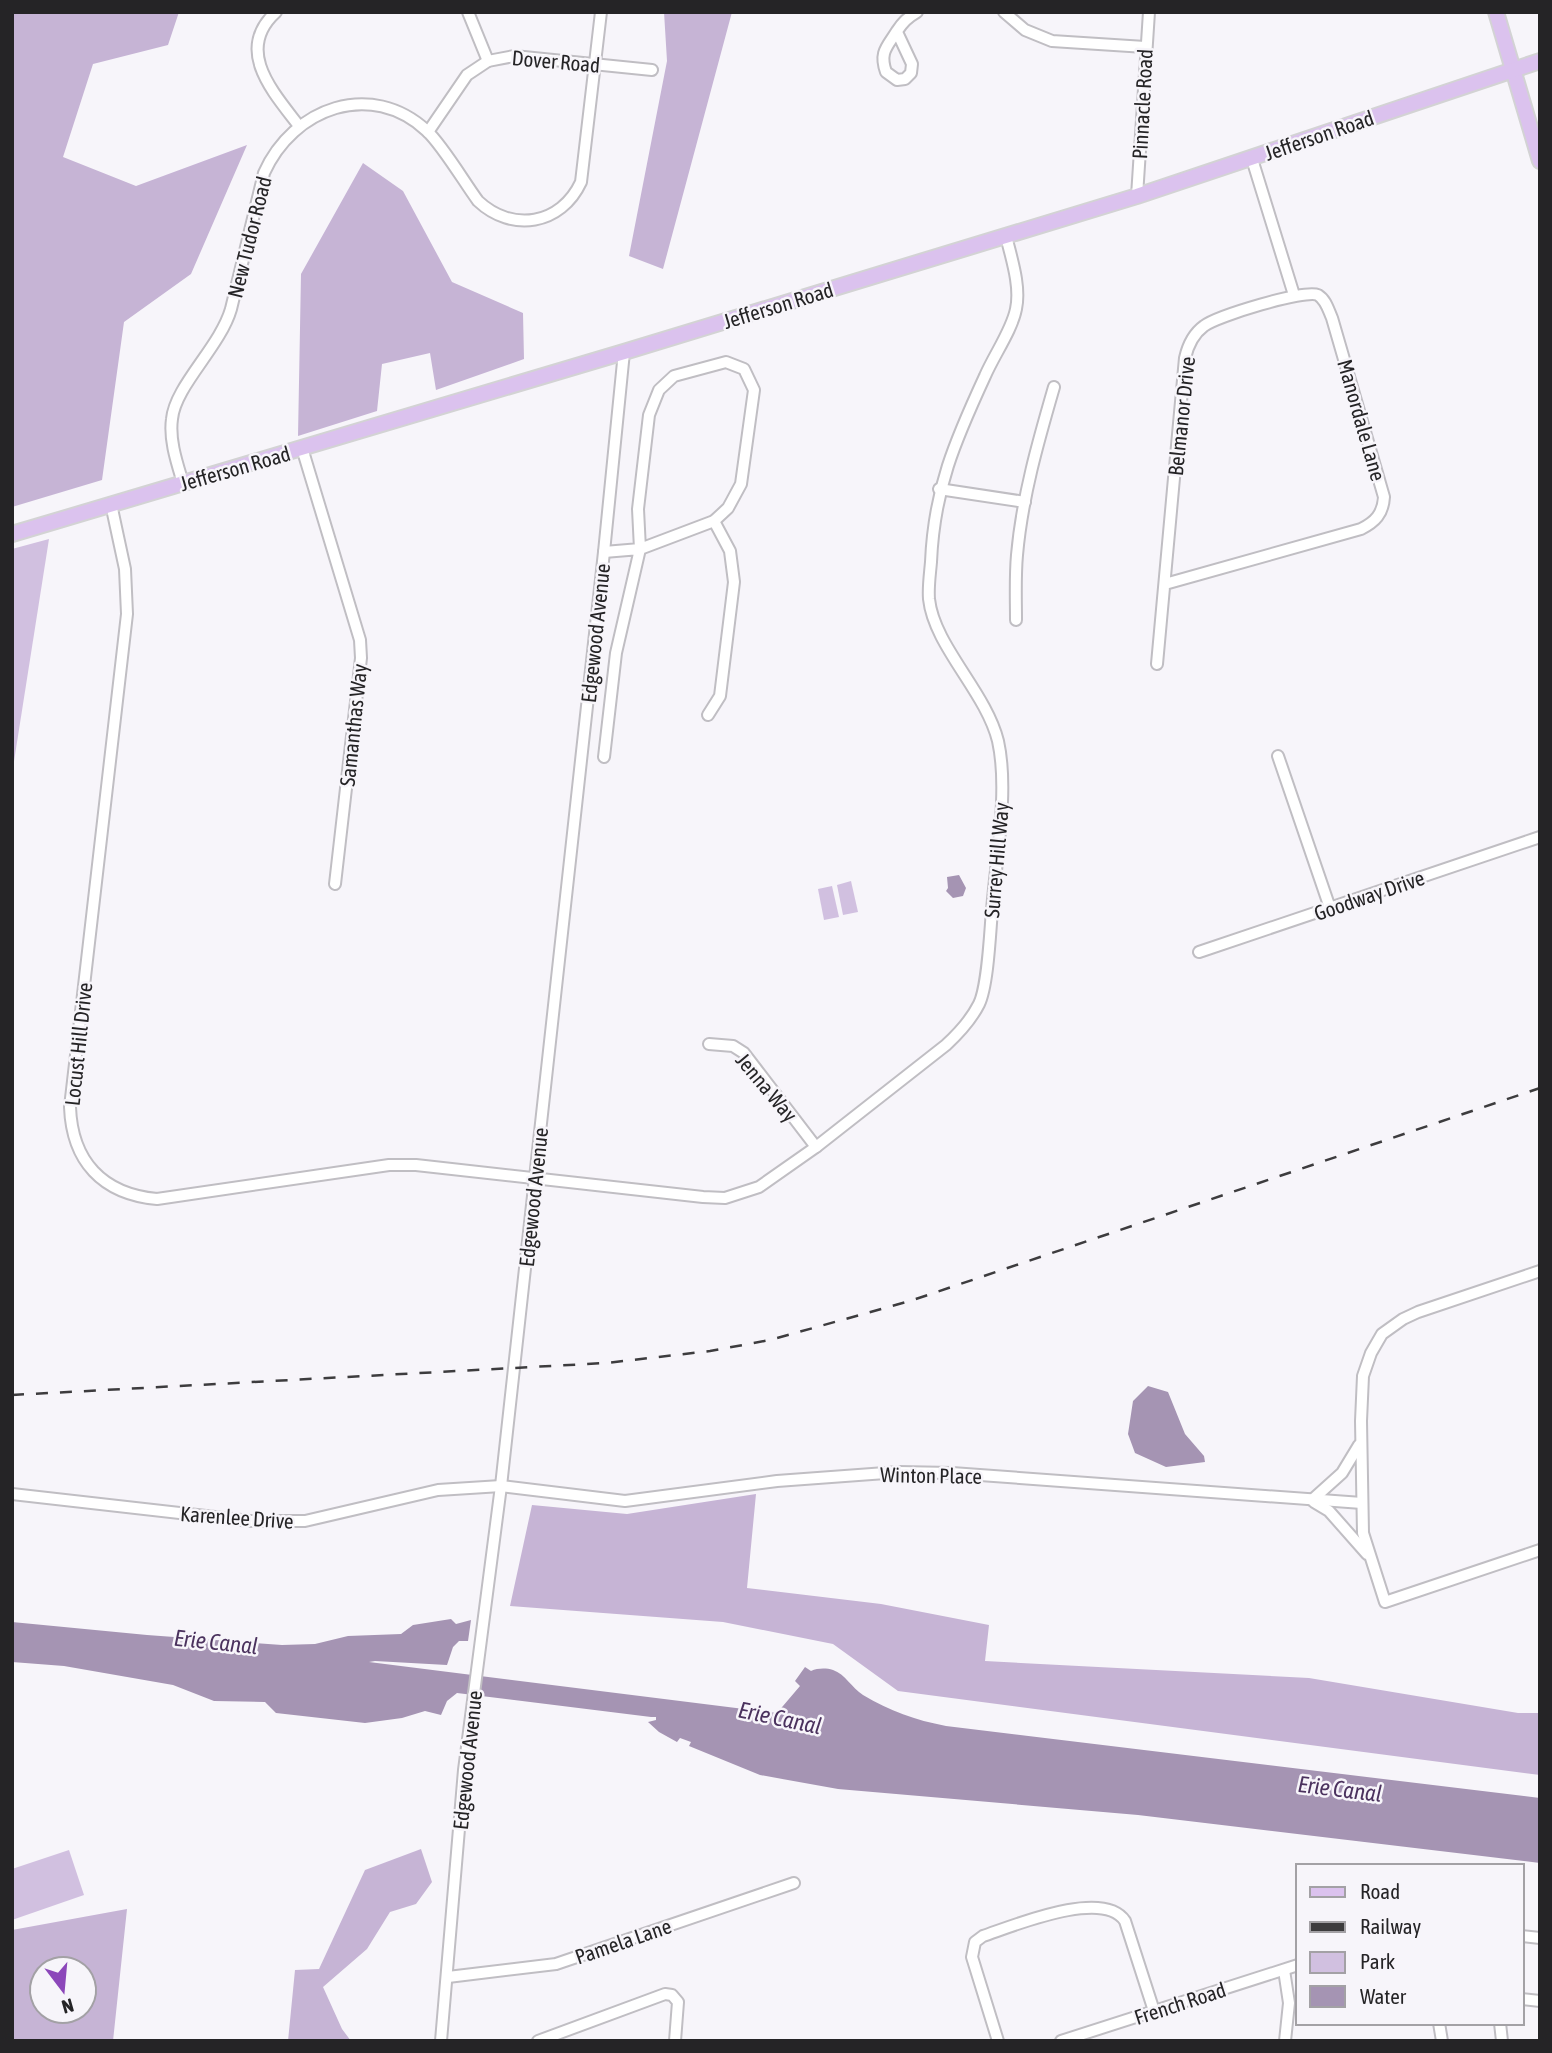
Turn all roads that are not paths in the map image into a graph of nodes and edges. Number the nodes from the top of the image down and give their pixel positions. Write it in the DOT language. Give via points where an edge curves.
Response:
graph roads {
  1 [pos="276,12"];
  2 [pos="468,12"];
  3 [pos="601,12"];
  4 [pos="917,12"];
  5 [pos="1004,12"];
  6 [pos="1149,12"];
  7 [pos="1496,12"];
  8 [pos="897,32"];
  9 [pos="1145,47"];
  10 [pos="488,61"];
  11 [pos="1540,61"];
  12 [pos="596,64"];
  13 [pos="1513,69"];
  14 [pos="652,70"];
  15 [pos="299,126"];
  16 [pos="428,132"];
  17 [pos="1252,159"];
  18 [pos="1540,161"];
  19 [pos="1137,196"];
  20 [pos="1006,236"];
  21 [pos="1293,295"];
  22 [pos="624,352"];
  23 [pos="1054,387"];
  24 [pos="302,448"];
  25 [pos="183,483"];
  26 [pos="939,489"];
  27 [pos="1024,502"];
  28 [pos="111,505"];
  29 [pos="714,521"];
  30 [pos="12,534"];
  31 [pos="640,549"];
  32 [pos="604,552"];
  33 [pos="1165,584"];
  34 [pos="1017,620"];
  35 [pos="1157,664"];
  36 [pos="708,715"];
  37 [pos="1278,756"];
  38 [pos="604,757"];
  39 [pos="1540,837"];
  40 [pos="335,884"];
  41 [pos="1330,908"];
  42 [pos="1199,952"];
  43 [pos="709,1044"];
  44 [pos="816,1147"];
  45 [pos="535,1179"];
  46 [pos="1540,1271"];
  47 [pos="1361,1441"];
  48 [pos="501,1486"];
  49 [pos="12,1494"];
  50 [pos="1312,1500"];
  51 [pos="1362,1503"];
  52 [pos="1540,1550"];
  53 [pos="1371,1558"];
  54 [pos="794,1883"];
  55 [pos="1296,1966"];
  56 [pos="1284,1969"];
  57 [pos="447,1977"];
  58 [pos="1154,2011"];
  59 [pos="1296,2024"];
  60 [pos="1286,2027"];
  61 [pos="441,2041"];
  62 [pos="538,2041"];
  63 [pos="675,2041"];
  64 [pos="998,2041"];
  65 [pos="1061,2041"];
  66 [pos="1285,2041"];
  1 -- 15 [label="street" via="260,32 259,61 271,89"];
  2 -- 10 [label="street"];
  3 -- 12 [label="street"];
  4 -- 8 [label="street" via="904,20"];
  5 -- 9 [label="street" via="1025,30 1052,41"];
  6 -- 9 [label="street, Pinnacle Road"];
  7 -- 13 [label="main road"];
  9 -- 19 [label="street, Pinnacle Road"];
  10 -- 12 [label="street, Dover Road" via="514,56"];
  10 -- 16 [label="street, Dover Road" via="467,75"];
  11 -- 13 [label="main road, Jefferson Road"];
  12 -- 14 [label="street, Dover Road"];
  12 -- 16 [label="street" via="584,167 576,192 558,210 522,221 498,216 478,201"];
  13 -- 17 [label="main road, Jefferson Road"];
  13 -- 18 [label="main road"];
  15 -- 16 [label="street, New Tudor Road" via="324,112 368,104 396,112"];
  15 -- 25 [label="street, New Tudor Road" via="281,143 264,173 224,330 174,408 172,435"];
  17 -- 19 [label="main road, Jefferson Road"];
  17 -- 21 [label="street"];
  19 -- 20 [label="main road, Jefferson Road"];
  20 -- 22 [label="main road, Jefferson Road"];
  20 -- 26 [label="street, Surrey Hill Way" via="1017,307 958,433"];
  21 -- 33 [label="street, Belmanor Drive" via="1214,320 1189,344"];
  21 -- 33 [label="street, Manordale Lane" via="1312,293 1327,306 1384,497 1381,514 1361,529"];
  22 -- 24 [label="main road, Jefferson Road"];
  22 -- 32 [label="street, Edgewood Avenue"];
  23 -- 27 [label="street"];
  24 -- 25 [label="main road, Jefferson Road"];
  24 -- 40 [label="street, Samanthas Way" via="358,633 361,658"];
  25 -- 28 [label="main road, Jefferson Road"];
  26 -- 27 [label="street"];
  26 -- 44 [label="street, Surrey Hill Way" via="932,531 930,606 947,645 985,706 998,741 1002,782 989,950 980,1002 963,1030"];
  27 -- 34 [label="street" via="1016,557"];
  28 -- 30 [label="main road, Jefferson Road"];
  28 -- 45 [label="street, Locust Hill Drive" via="125,569 127,614 70,1107 80,1153 112,1187 157,1199 389,1165"];
  29 -- 31 [label="street"];
  29 -- 31 [label="street" via="728,509 741,484 754,390 744,369 732,363 674,376 653,401 638,509"];
  29 -- 36 [label="street" via="730,551 734,582 720,696"];
  31 -- 32 [label="street"];
  31 -- 38 [label="street" via="616,653"];
  32 -- 45 [label="street, Edgewood Avenue"];
  33 -- 35 [label="street, Belmanor Drive"];
  37 -- 41 [label="street"];
  39 -- 41 [label="street, Goodway Drive"];
  41 -- 42 [label="street, Goodway Drive"];
  43 -- 44 [label="street, Jenna Way" via="733,1046 744,1053"];
  44 -- 45 [label="street, Surrey Hill Way" via="759,1187 725,1198"];
  45 -- 48 [label="street, Edgewood Avenue"];
  46 -- 47 [label="street" via="1418,1312 1382,1334 1363,1376"];
  47 -- 50 [label="street" via="1342,1473"];
  47 -- 51 [label="street"];
  48 -- 49 [label="street, Karenlee Drive" via="438,1490 322,1518 271,1523"];
  48 -- 50 [label="street, Winton Place" via="625,1501 777,1481 901,1472"];
  48 -- 57 [label="street, Edgewood Avenue" via="457,1843"];
  50 -- 51 [label="street, Winton Place"];
  50 -- 53 [label="street" via="1329,1511"];
  51 -- 53 [label="street" via="1363,1533"];
  52 -- 53 [label="street" via="1385,1602"];
  54 -- 57 [label="street, Pamela Lane" via="556,1964"];
  55 -- 56 [label="street, French Road"];
  56 -- 58 [label="street, French Road"];
  56 -- 60 [label="street" via="1289,1994"];
  57 -- 61 [label="street, Edgewood Avenue"];
  58 -- 64 [label="street" via="1121,1915 1083,1907 1064,1909 975,1942 972,1956"];
  58 -- 65 [label="street, French Road"];
  59 -- 60 [label="street"];
  60 -- 66 [label="street"];
  62 -- 63 [label="street" via="664,1994 678,2002"];
}
